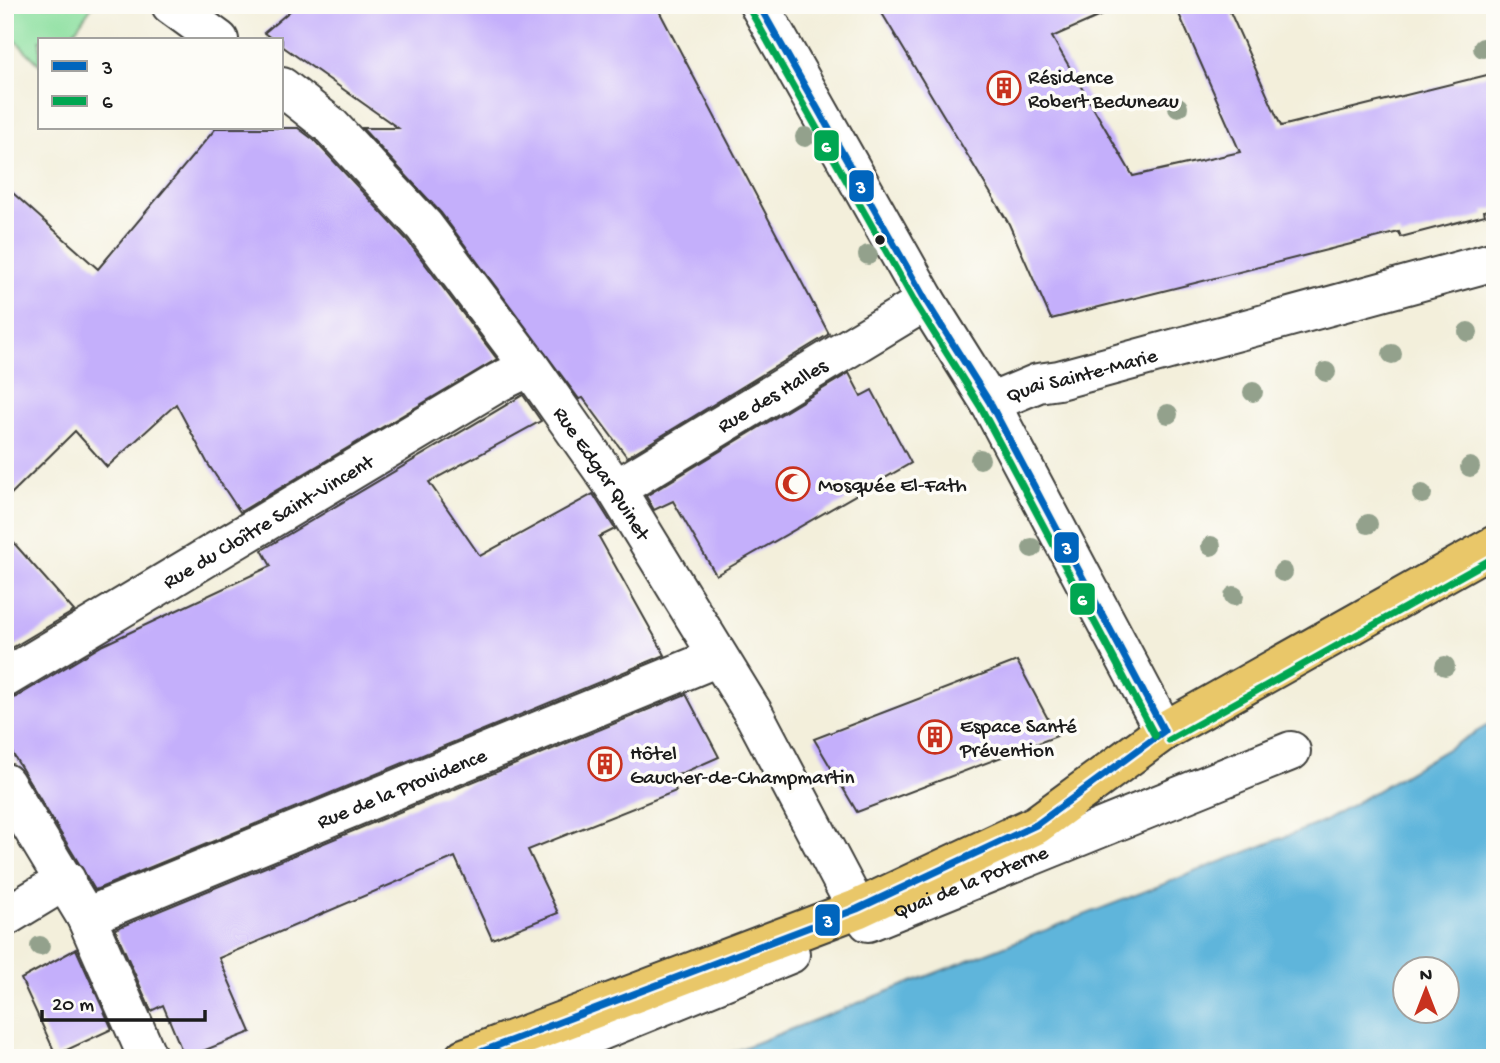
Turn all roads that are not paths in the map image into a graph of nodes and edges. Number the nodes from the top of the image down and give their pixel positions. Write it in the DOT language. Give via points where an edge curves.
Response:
graph roads {
  1 [pos="171,5"];
  2 [pos="759,5"];
  3 [pos="216,38"];
  4 [pos="284,89"];
  5 [pos="1495,261"];
  6 [pos="926,301"];
  7 [pos="530,367"];
  8 [pos="990,403"];
  9 [pos="616,489"];
  10 [pos="1495,545"];
  11 [pos="718,657"];
  12 [pos="5,678"];
  13 [pos="1164,731"];
  14 [pos="1291,751"];
  15 [pos="6,786"];
  16 [pos="65,880"];
  17 [pos="856,909"];
  18 [pos="5,917"];
  19 [pos="86,917"];
  20 [pos="148,1058"];
  21 [pos="464,1058"];
  22 [pos="534,1058"];
  1 -- 3 [label="street"];
  2 -- 6 [label="street"];
  4 -- 7 [label="street, Rue Edgar Quinet" via="329,124 424,226"];
  5 -- 8 [label="street, Quai Sainte-Marie" via="1038,383"];
  6 -- 8 [label="street"];
  6 -- 9 [label="street, Rue des Halles"];
  7 -- 9 [label="street, Rue Edgar Quinet"];
  7 -- 12 [label="street, Rue du Cloître Saint-Vincent"];
  8 -- 13 [label="street, Quai Sainte-Marie"];
  9 -- 11 [label="street, Rue Edgar Quinet"];
  10 -- 13 [label="main road"];
  11 -- 17 [label="street, Rue Edgar Quinet" via="755,716"];
  11 -- 19 [label="street, Rue de la Providence"];
  13 -- 17 [label="main road, Quai de la Poterne" via="1036,825"];
  14 -- 22 [label="street, Quai de la Poterne"];
  15 -- 16 [label="street"];
  16 -- 18 [label="street"];
  16 -- 19 [label="street"];
  17 -- 21 [label="main road, Quai de la Poterne"];
  19 -- 20 [label="street"];
}
